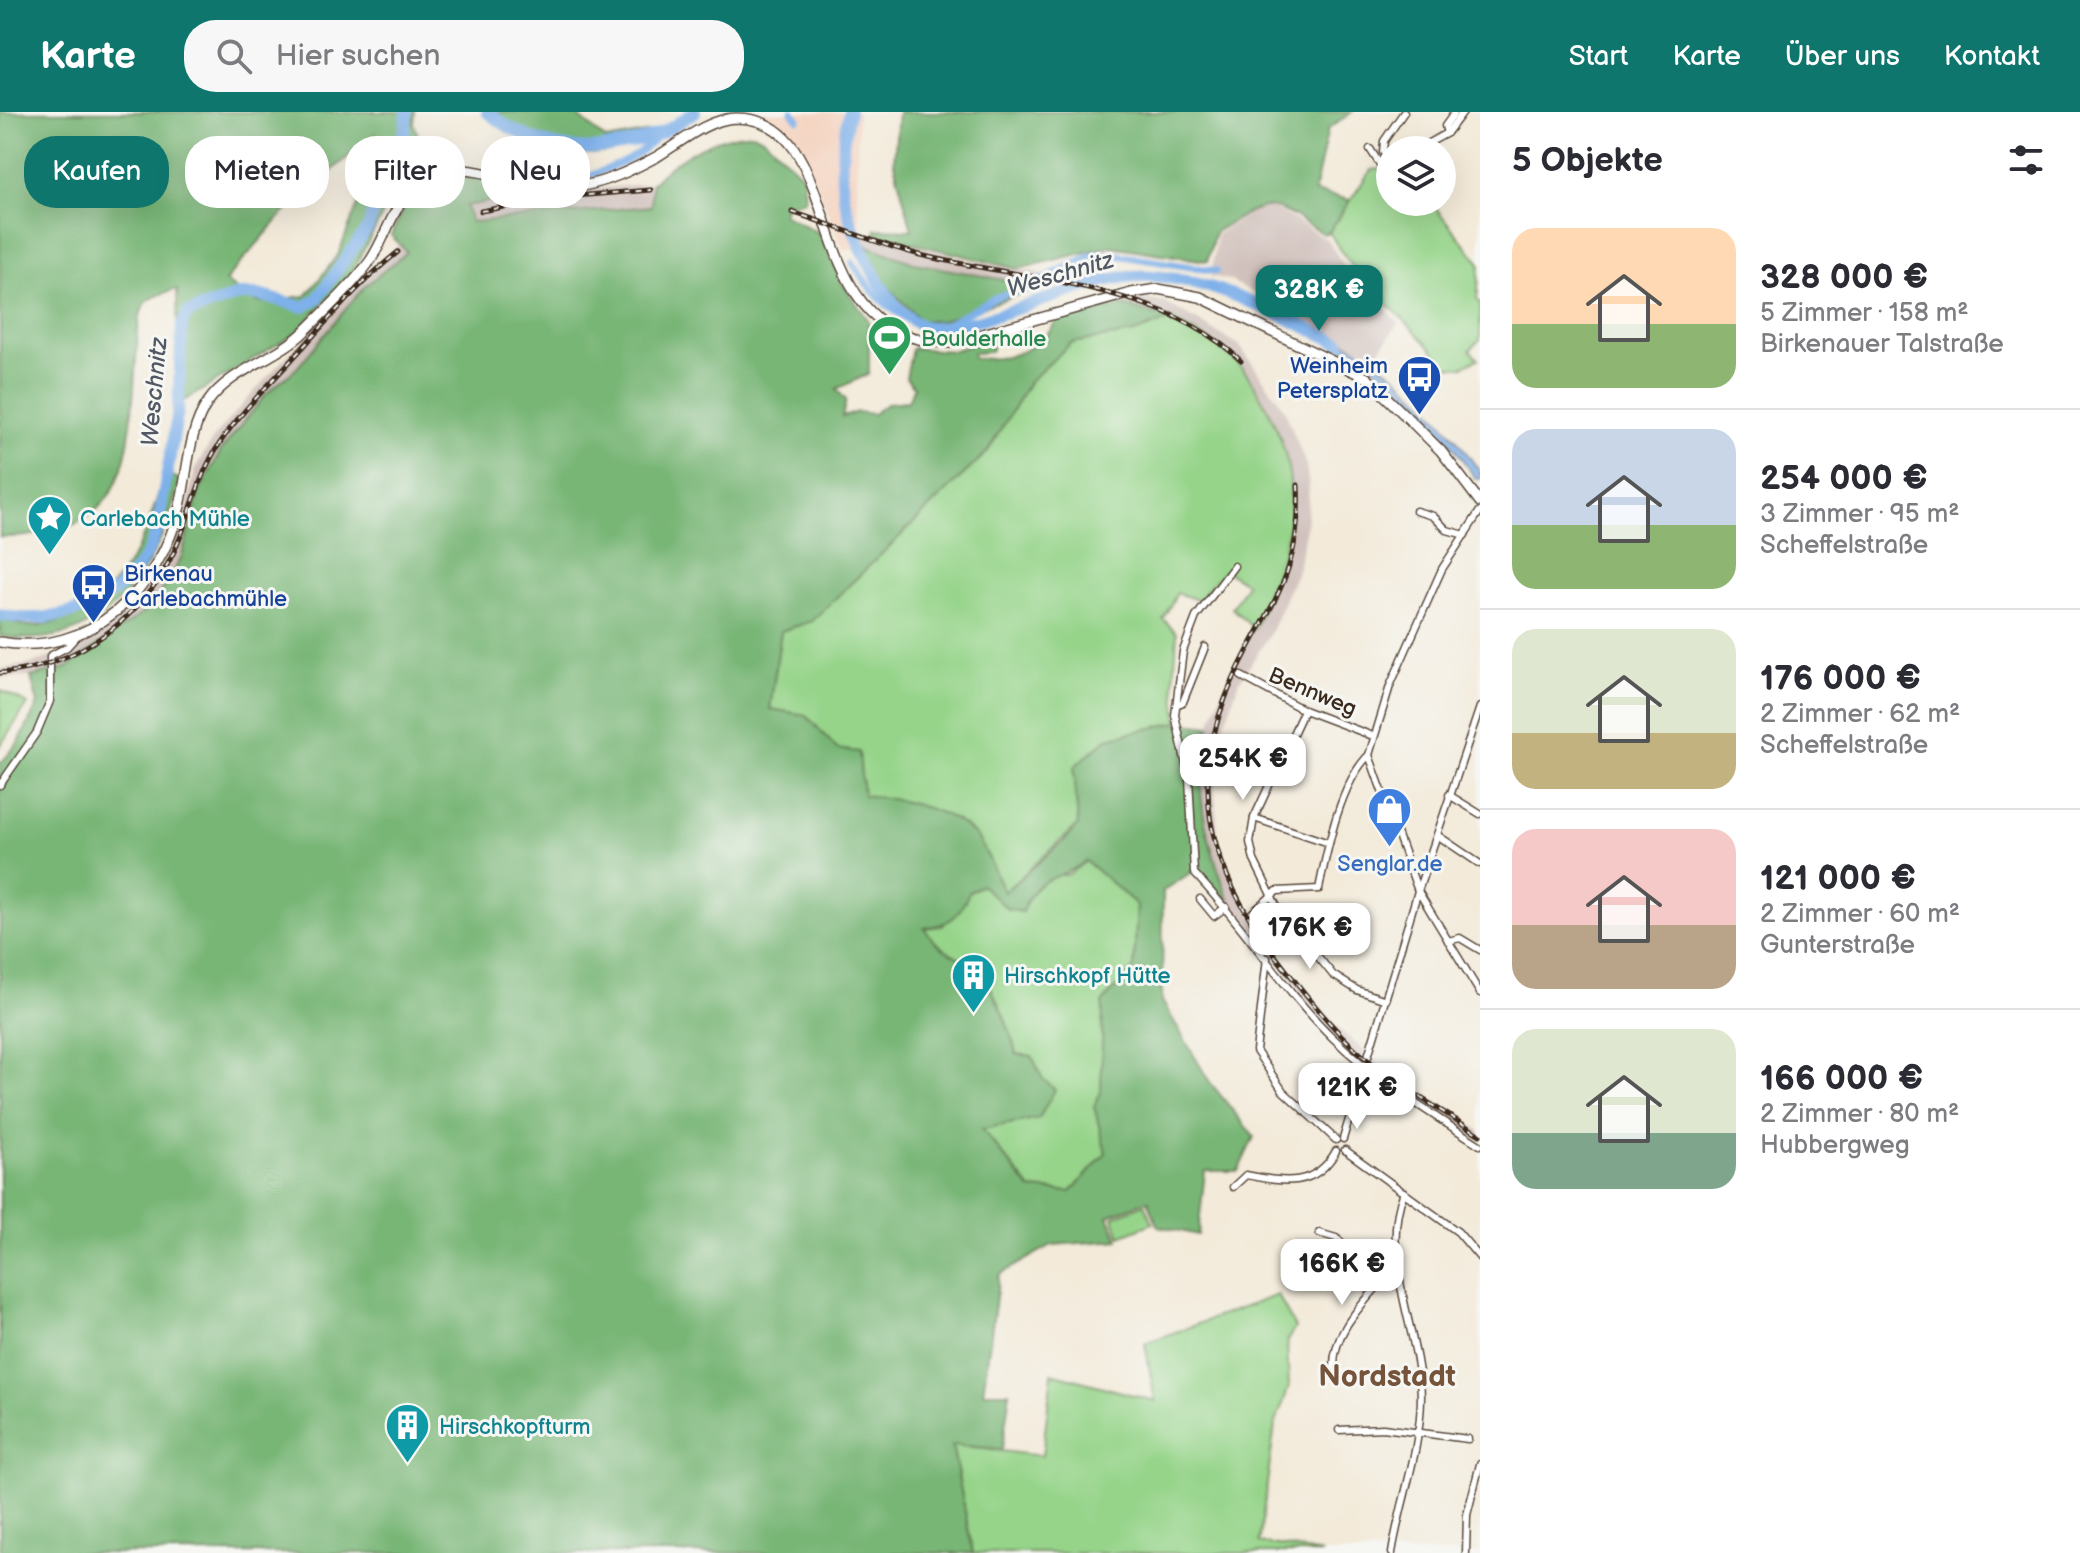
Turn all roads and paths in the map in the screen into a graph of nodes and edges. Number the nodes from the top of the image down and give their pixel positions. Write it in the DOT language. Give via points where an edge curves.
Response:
graph roads {
  1 [pos="1404,112"];
  2 [pos="1455,112"];
  3 [pos="1463,112"];
  4 [pos="1447,133"];
  5 [pos="1388,136"];
  6 [pos="1442,136"];
  7 [pos="1370,149"];
  8 [pos="1376,163"];
  9 [pos="1474,484"];
  10 [pos="1480,502"];
  11 [pos="1416,511"];
  12 [pos="1480,511"];
  13 [pos="1465,535"];
  14 [pos="1234,566"];
  15 [pos="77,636"];
  16 [pos="0,642"];
  17 [pos="1205,647"];
  18 [pos="1241,676"];
  19 [pos="1178,704"];
  20 [pos="1480,707"];
  21 [pos="1304,710"];
  22 [pos="1373,736"];
  23 [pos="1369,755"];
  24 [pos="0,785"];
  25 [pos="1449,795"];
  26 [pos="1480,814"];
  27 [pos="1254,818"];
  28 [pos="1437,835"];
  29 [pos="1329,843"];
  30 [pos="1480,864"];
  31 [pos="1418,891"];
  32 [pos="1271,897"];
  33 [pos="1200,899"];
  34 [pos="1226,907"];
  35 [pos="1252,913"];
  36 [pos="1448,941"];
  37 [pos="1480,950"];
  38 [pos="1267,958"];
  39 [pos="1480,993"];
  40 [pos="1386,1000"];
  41 [pos="1366,1069"];
  42 [pos="1340,1139"];
  43 [pos="1480,1145"];
  44 [pos="1345,1150"];
  45 [pos="1336,1151"];
  46 [pos="1233,1187"];
  47 [pos="1404,1192"];
  48 [pos="1319,1233"];
  49 [pos="1480,1258"];
  50 [pos="1398,1262"];
  51 [pos="1385,1280"];
  52 [pos="1334,1369"];
  53 [pos="1339,1430"];
  54 [pos="1417,1431"];
  55 [pos="1468,1439"];
  56 [pos="1480,1464"];
  57 [pos="1392,1553"];
  58 [pos="1466,1553"];
  1 -- 5 [label="street"];
  2 -- 4 [label="street" via="1445,126"];
  3 -- 4 [label="street"];
  4 -- 6 [label="street"];
  7 -- 8 [label="street"];
  9 -- 10 [label="main road"];
  9 -- 15 [label="main road" via="1367,378 1269,328 1179,291 1131,293 966,341 921,341 891,330 855,295 797,154 769,127 729,119 626,173 582,187 529,186 460,169 441,171 417,184 403,198 370,260 313,323 283,350 224,385 207,403 197,423 180,505 153,571 124,604"];
  11 -- 13 [label="street"];
  12 -- 13 [label="street"];
  13 -- 22 [label="street" via="1442,569"];
  14 -- 19 [label="street" via="1196,617 1183,651"];
  15 -- 16 [label="main road" via="33,645"];
  15 -- 24 [label="street" via="50,656 50,701 37,732"];
  17 -- 19 [label="street"];
  18 -- 21 [label="street, Bennweg"];
  19 -- 34 [label="street" via="1175,715 1189,778 1194,873"];
  20 -- 25 [label="street"];
  21 -- 22 [label="street, Bennweg"];
  21 -- 27 [label="street"];
  22 -- 23 [label="street"];
  23 -- 29 [label="street" via="1340,808"];
  23 -- 31 [label="street"];
  25 -- 26 [label="street"];
  25 -- 28 [label="street"];
  27 -- 29 [label="street"];
  27 -- 32 [label="street" via="1252,851"];
  28 -- 30 [label="street"];
  28 -- 31 [label="street"];
  29 -- 32 [label="street" via="1319,889 1277,891"];
  31 -- 36 [label="street"];
  31 -- 40 [label="street"];
  32 -- 35 [label="street"];
  32 -- 40 [label="street" via="1333,975"];
  33 -- 34 [label="street" via="1214,916"];
  34 -- 38 [label="street"];
  36 -- 37 [label="street" via="1460,938"];
  36 -- 39 [label="street"];
  38 -- 41 [label="street" via="1329,1034"];
  38 -- 42 [label="street" via="1256,1051 1283,1091"];
  40 -- 41 [label="street"];
  41 -- 42 [label="street"];
  41 -- 43 [label="street"];
  42 -- 44 [label="street"];
  42 -- 45 [label="street"];
  44 -- 45 [label="street"];
  44 -- 47 [label="street"];
  45 -- 46 [label="street" via="1316,1176 1298,1182 1246,1175"];
  47 -- 49 [label="street" via="1458,1232"];
  47 -- 50 [label="street"];
  48 -- 51 [label="street" via="1336,1238"];
  50 -- 51 [label="street"];
  50 -- 54 [label="street" via="1419,1362"];
  51 -- 52 [label="street" via="1339,1334"];
  53 -- 54 [label="street"];
  54 -- 55 [label="street"];
  54 -- 57 [label="street"];
  56 -- 58 [label="street" via="1467,1515"];
}
